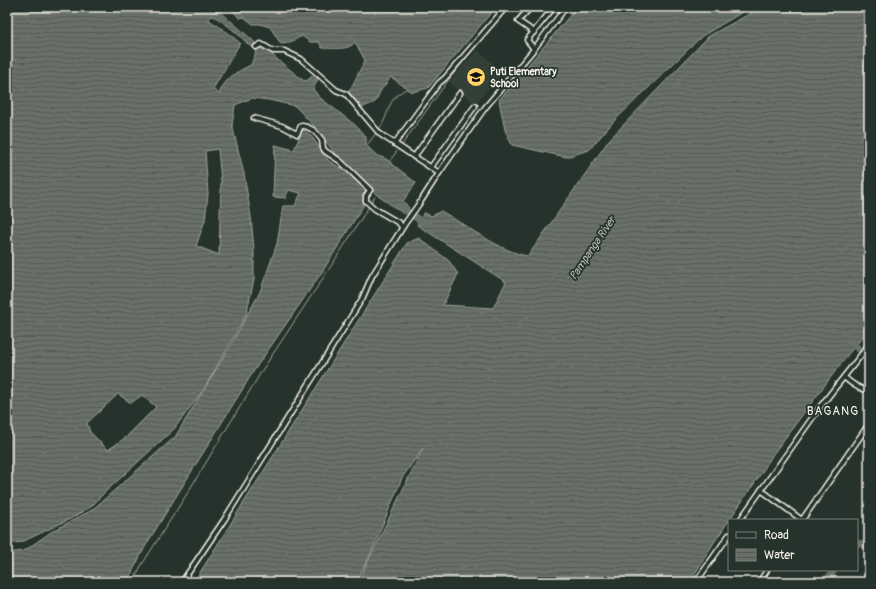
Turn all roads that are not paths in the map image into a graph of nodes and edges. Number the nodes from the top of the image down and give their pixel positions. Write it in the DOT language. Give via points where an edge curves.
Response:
graph roads {
  1 [pos="506,7"];
  2 [pos="531,7"];
  3 [pos="554,7"];
  4 [pos="566,7"];
  5 [pos="534,32"];
  6 [pos="257,46"];
  7 [pos="534,49"];
  8 [pos="460,93"];
  9 [pos="475,106"];
  10 [pos="254,118"];
  11 [pos="395,143"];
  12 [pos="414,157"];
  13 [pos="431,167"];
  14 [pos="439,173"];
  15 [pos="402,227"];
  16 [pos="868,347"];
  17 [pos="844,377"];
  18 [pos="869,390"];
  19 [pos="869,424"];
  20 [pos="761,490"];
  21 [pos="741,519"];
  22 [pos="801,519"];
  23 [pos="728,536"];
  24 [pos="766,571"];
  25 [pos="762,578"];
  26 [pos="182,582"];
  27 [pos="696,582"];
  1 -- 11 [label="street" via="439,83"];
  2 -- 5 [label="street" via="518,21"];
  3 -- 5 [label="street"];
  4 -- 7 [label="street"];
  5 -- 7 [label="street" via="527,40"];
  6 -- 11 [label="street" via="261,44 275,52 284,50 301,59 336,90 346,94 380,134"];
  7 -- 14 [label="street" via="484,109"];
  8 -- 12 [label="street"];
  9 -- 13 [label="street"];
  10 -- 15 [label="street" via="282,126 297,134 301,126 310,127 322,140 325,151 340,161 370,190 366,200"];
  11 -- 12 [label="street"];
  12 -- 13 [label="street"];
  13 -- 14 [label="street"];
  14 -- 15 [label="street"];
  15 -- 26 [label="street" via="372,276 362,299 256,470"];
  16 -- 17 [label="street"];
  17 -- 18 [label="street" via="852,384"];
  17 -- 20 [label="street"];
  19 -- 22 [label="street"];
  20 -- 21 [label="street"];
  20 -- 22 [label="street"];
  23 -- 27 [label="street"];
  24 -- 25 [label="street"];
}
